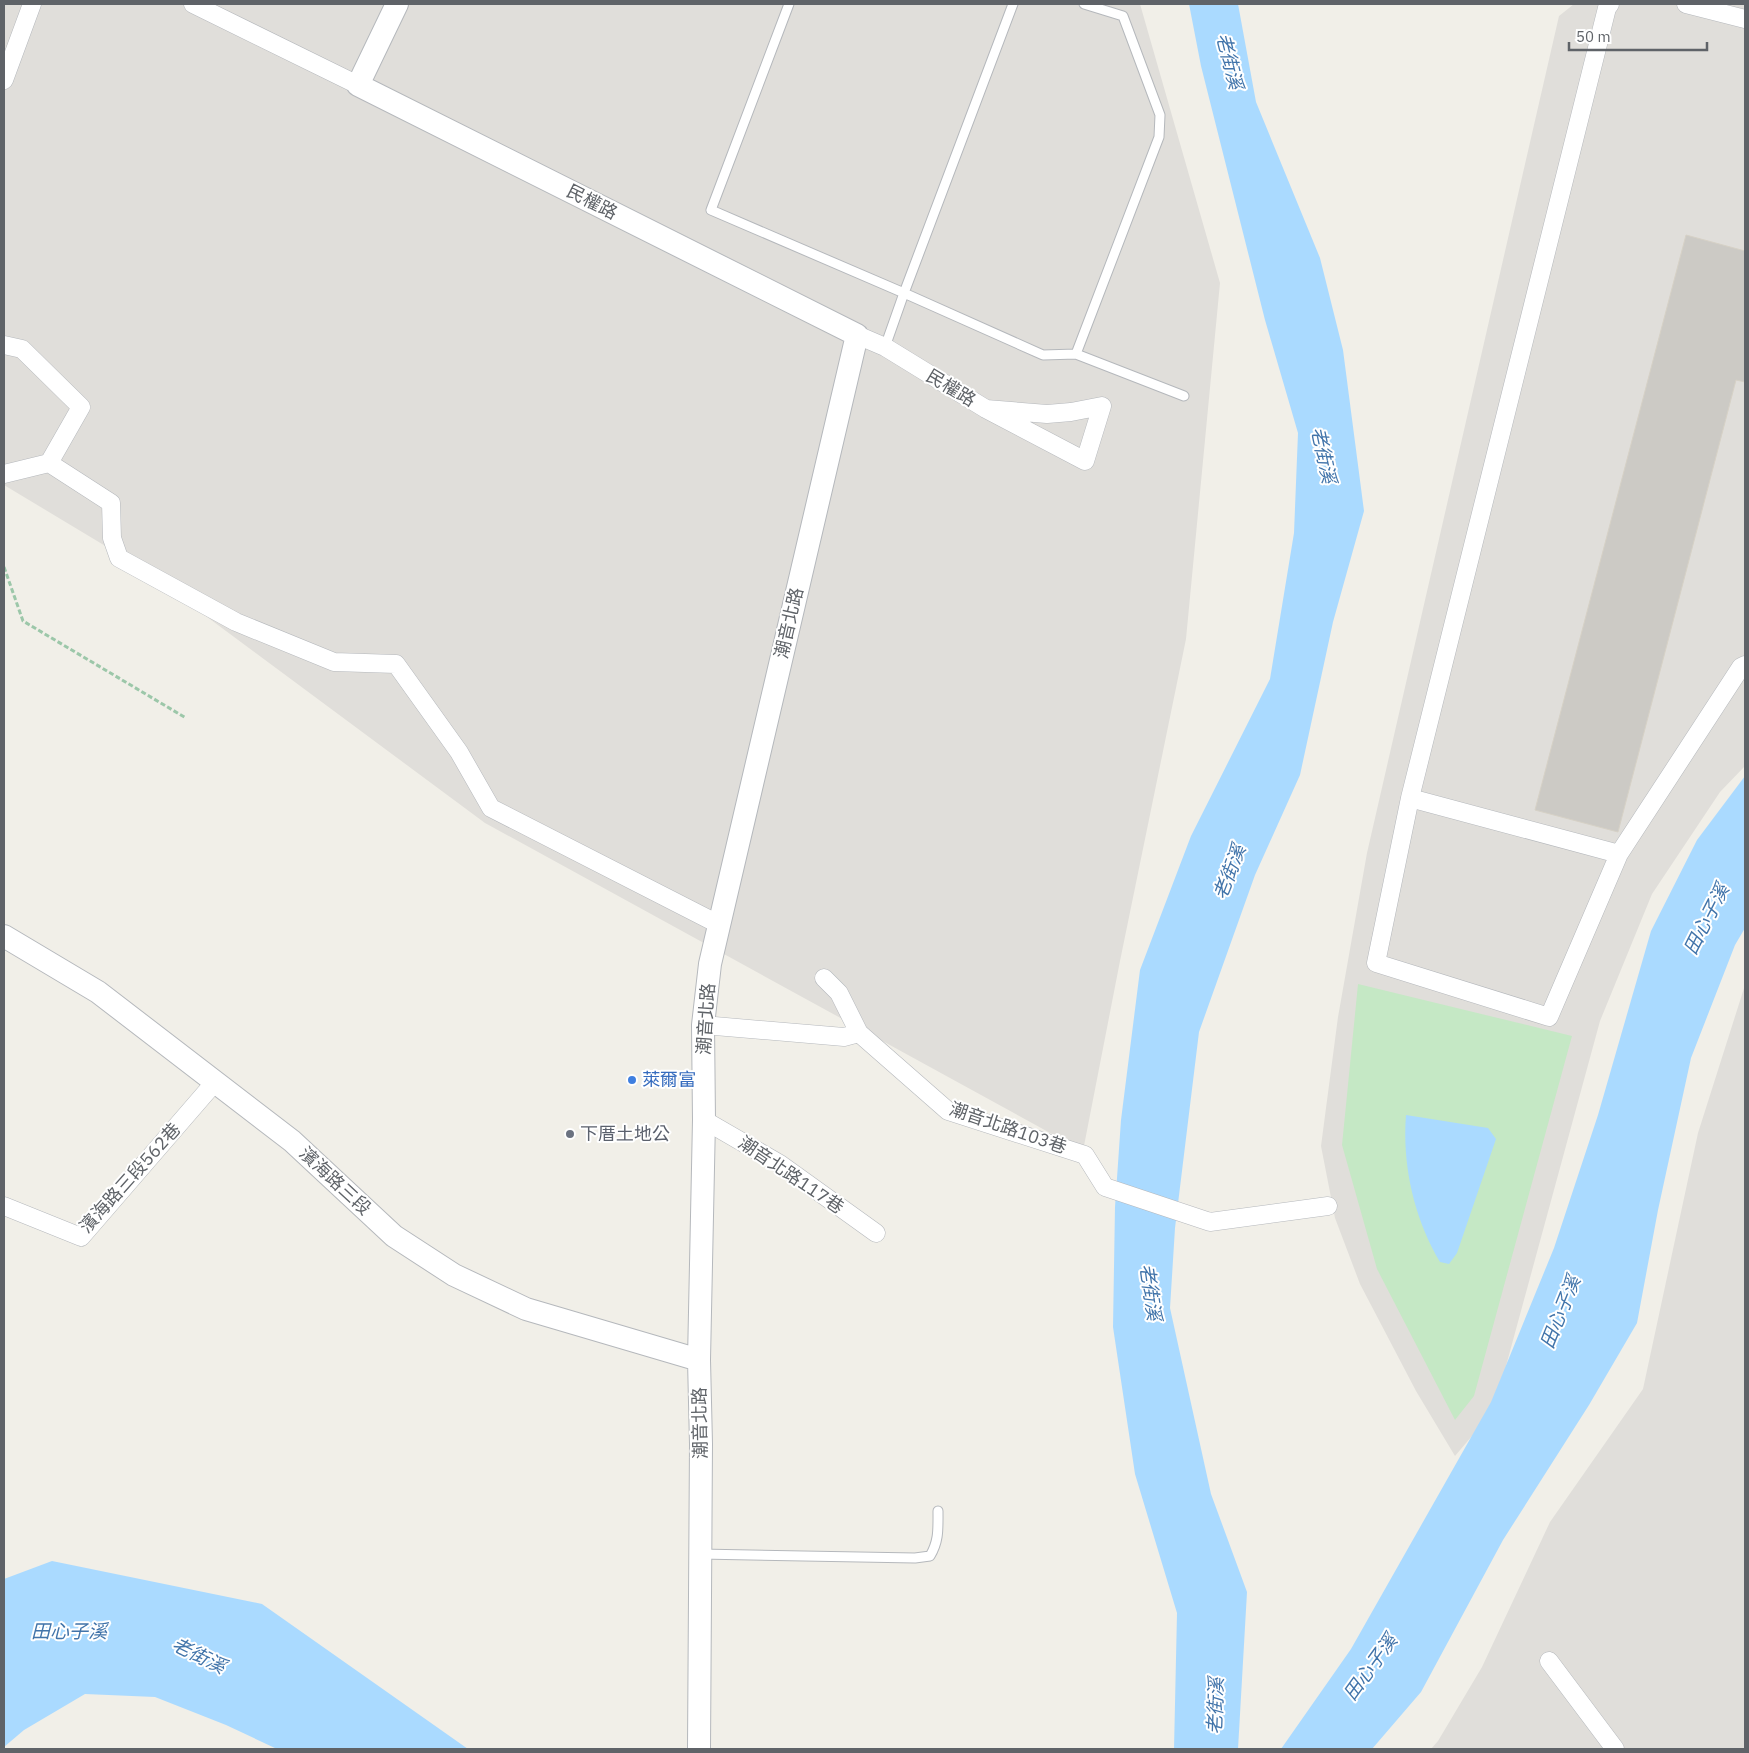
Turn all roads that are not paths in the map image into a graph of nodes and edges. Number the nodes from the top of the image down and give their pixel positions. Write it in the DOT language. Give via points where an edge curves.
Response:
graph roads {
  1 [pos="32,4"];
  2 [pos="193,4"];
  3 [pos="397,4"];
  4 [pos="789,4"];
  5 [pos="1013,4"];
  6 [pos="1084,4"];
  7 [pos="1610,4"];
  8 [pos="1686,4"];
  9 [pos="1745,19"];
  10 [pos="4,80"];
  11 [pos="358,85"];
  12 [pos="904,293"];
  13 [pos="857,335"];
  14 [pos="4,346"];
  15 [pos="885,348"];
  16 [pos="1076,354"];
  17 [pos="1184,396"];
  18 [pos="986,409"];
  19 [pos="49,464"];
  20 [pos="4,474"];
  21 [pos="1745,665"];
  22 [pos="1410,798"];
  23 [pos="1619,854"];
  24 [pos="720,925"];
  25 [pos="4,936"];
  26 [pos="824,978"];
  27 [pos="703,1025"];
  28 [pos="859,1033"];
  29 [pos="215,1082"];
  30 [pos="704,1120"];
  31 [pos="4,1206"];
  32 [pos="1328,1206"];
  33 [pos="876,1233"];
  34 [pos="699,1360"];
  35 [pos="938,1511"];
  36 [pos="700,1554"];
  37 [pos="1549,1661"];
  38 [pos="699,1749"];
  39 [pos="1615,1749"];
  1 -- 10 [label="street"];
  2 -- 11 [label="street, 民權路"];
  3 -- 11 [label="street"];
  4 -- 12 [label="lane" via="711,210"];
  5 -- 12 [label="lane"];
  6 -- 16 [label="lane" via="1123,16 1160,115 1159,137"];
  7 -- 22 [label="street"];
  8 -- 9 [label="street"];
  11 -- 13 [label="street, 民權路"];
  12 -- 15 [label="lane"];
  12 -- 16 [label="lane" via="1043,355"];
  13 -- 15 [label="street, 民權路"];
  13 -- 24 [label="street, 潮音北路"];
  14 -- 19 [label="street" via="22,349 80,407"];
  15 -- 18 [label="street, 民權路"];
  16 -- 17 [label="lane"];
  18 -- 18 [label="street, 民權路" via="1085,461 1102,406 1047,414"];
  19 -- 20 [label="street"];
  19 -- 24 [label="street" via="111,503 112,538 119,558 236,622 334,662 396,664 459,752 491,808"];
  21 -- 23 [label="street"];
  22 -- 23 [label="street"];
  22 -- 23 [label="street" via="1376,963 1549,1017"];
  24 -- 27 [label="street, 潮音北路" via="710,964"];
  25 -- 29 [label="street, 濱海路三段" via="98,992"];
  26 -- 28 [label="street, 潮音北路103巷" via="839,993"];
  27 -- 28 [label="street" via="844,1037"];
  27 -- 30 [label="street, 潮音北路"];
  28 -- 32 [label="street, 潮音北路103巷" via="948,1111 1085,1155 1105,1187 1210,1222"];
  29 -- 31 [label="street, 濱海路三段562巷" via="81,1237"];
  29 -- 34 [label="street, 濱海路三段" via="292,1140 394,1236 454,1275 526,1309"];
  30 -- 33 [label="street, 潮音北路117巷" via="780,1164"];
  30 -- 34 [label="street, 潮音北路"];
  34 -- 36 [label="street, 潮音北路"];
  35 -- 36 [label="lane" via="936,1546 930,1556"];
  36 -- 38 [label="street, 潮音北路"];
  37 -- 39 [label="street"];
}
